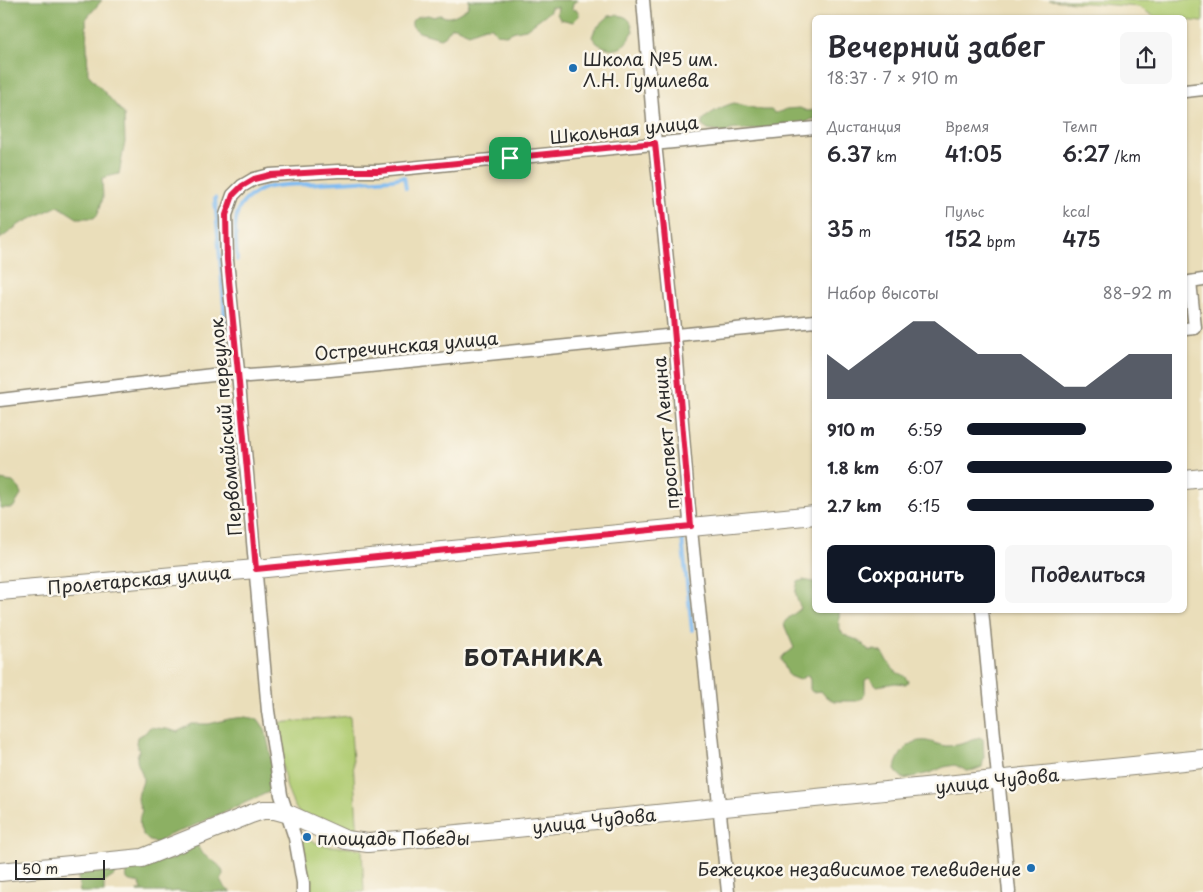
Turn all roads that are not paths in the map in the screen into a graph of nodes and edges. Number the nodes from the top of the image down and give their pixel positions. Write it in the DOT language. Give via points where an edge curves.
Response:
graph roads {
  1 [pos="643,0"];
  2 [pos="1203,90"];
  3 [pos="1187,91"];
  4 [pos="812,128"];
  5 [pos="655,143"];
  6 [pos="233,195"];
  7 [pos="1203,280"];
  8 [pos="812,322"];
  9 [pos="1187,329"];
  10 [pos="674,335"];
  11 [pos="238,372"];
  12 [pos="0,400"];
  13 [pos="1203,478"];
  14 [pos="1187,480"];
  15 [pos="812,515"];
  16 [pos="691,526"];
  17 [pos="256,569"];
  18 [pos="0,591"];
  19 [pos="982,613"];
  20 [pos="1203,759"];
  21 [pos="999,780"];
  22 [pos="720,807"];
  23 [pos="286,814"];
  24 [pos="0,872"];
  25 [pos="303,892"];
  26 [pos="728,892"];
  27 [pos="1009,892"];
  1 -- 5 [label="street, проспект Ленина"];
  2 -- 3 [label="street"];
  4 -- 5 [label="street, Школьная улица"];
  5 -- 6 [label="street, Школьная улица" via="379,171 270,175 254,179"];
  5 -- 10 [label="street, проспект Ленина"];
  6 -- 11 [label="street, Первомайский переулок" via="226,215 227,260"];
  7 -- 9 [label="street" via="1190,282 1195,328"];
  8 -- 10 [label="street, Остречинская улица"];
  10 -- 11 [label="street, Остречинская улица" via="330,370 248,376"];
  10 -- 16 [label="street, проспект Ленина"];
  11 -- 12 [label="street, Остречинская улица"];
  11 -- 17 [label="street, Первомайский переулок"];
  13 -- 14 [label="street"];
  15 -- 16 [label="street, Пролетарская улица"];
  16 -- 17 [label="street, Пролетарская улица"];
  16 -- 22 [label="street, проспект Ленина"];
  17 -- 18 [label="street, Пролетарская улица"];
  17 -- 23 [label="street, Первомайский переулок" via="268,711 280,795"];
  19 -- 21 [label="street"];
  20 -- 21 [label="street, улица Чудова"];
  21 -- 22 [label="street, улица Чудова"];
  21 -- 27 [label="street"];
  22 -- 23 [label="street, улица Чудова" via="368,843 346,840"];
  22 -- 26 [label="street, проспект Ленина"];
  23 -- 24 [label="street, улица Чудова" via="262,810 142,858"];
  23 -- 25 [label="street, Первомайский переулок" via="296,838"];
}
